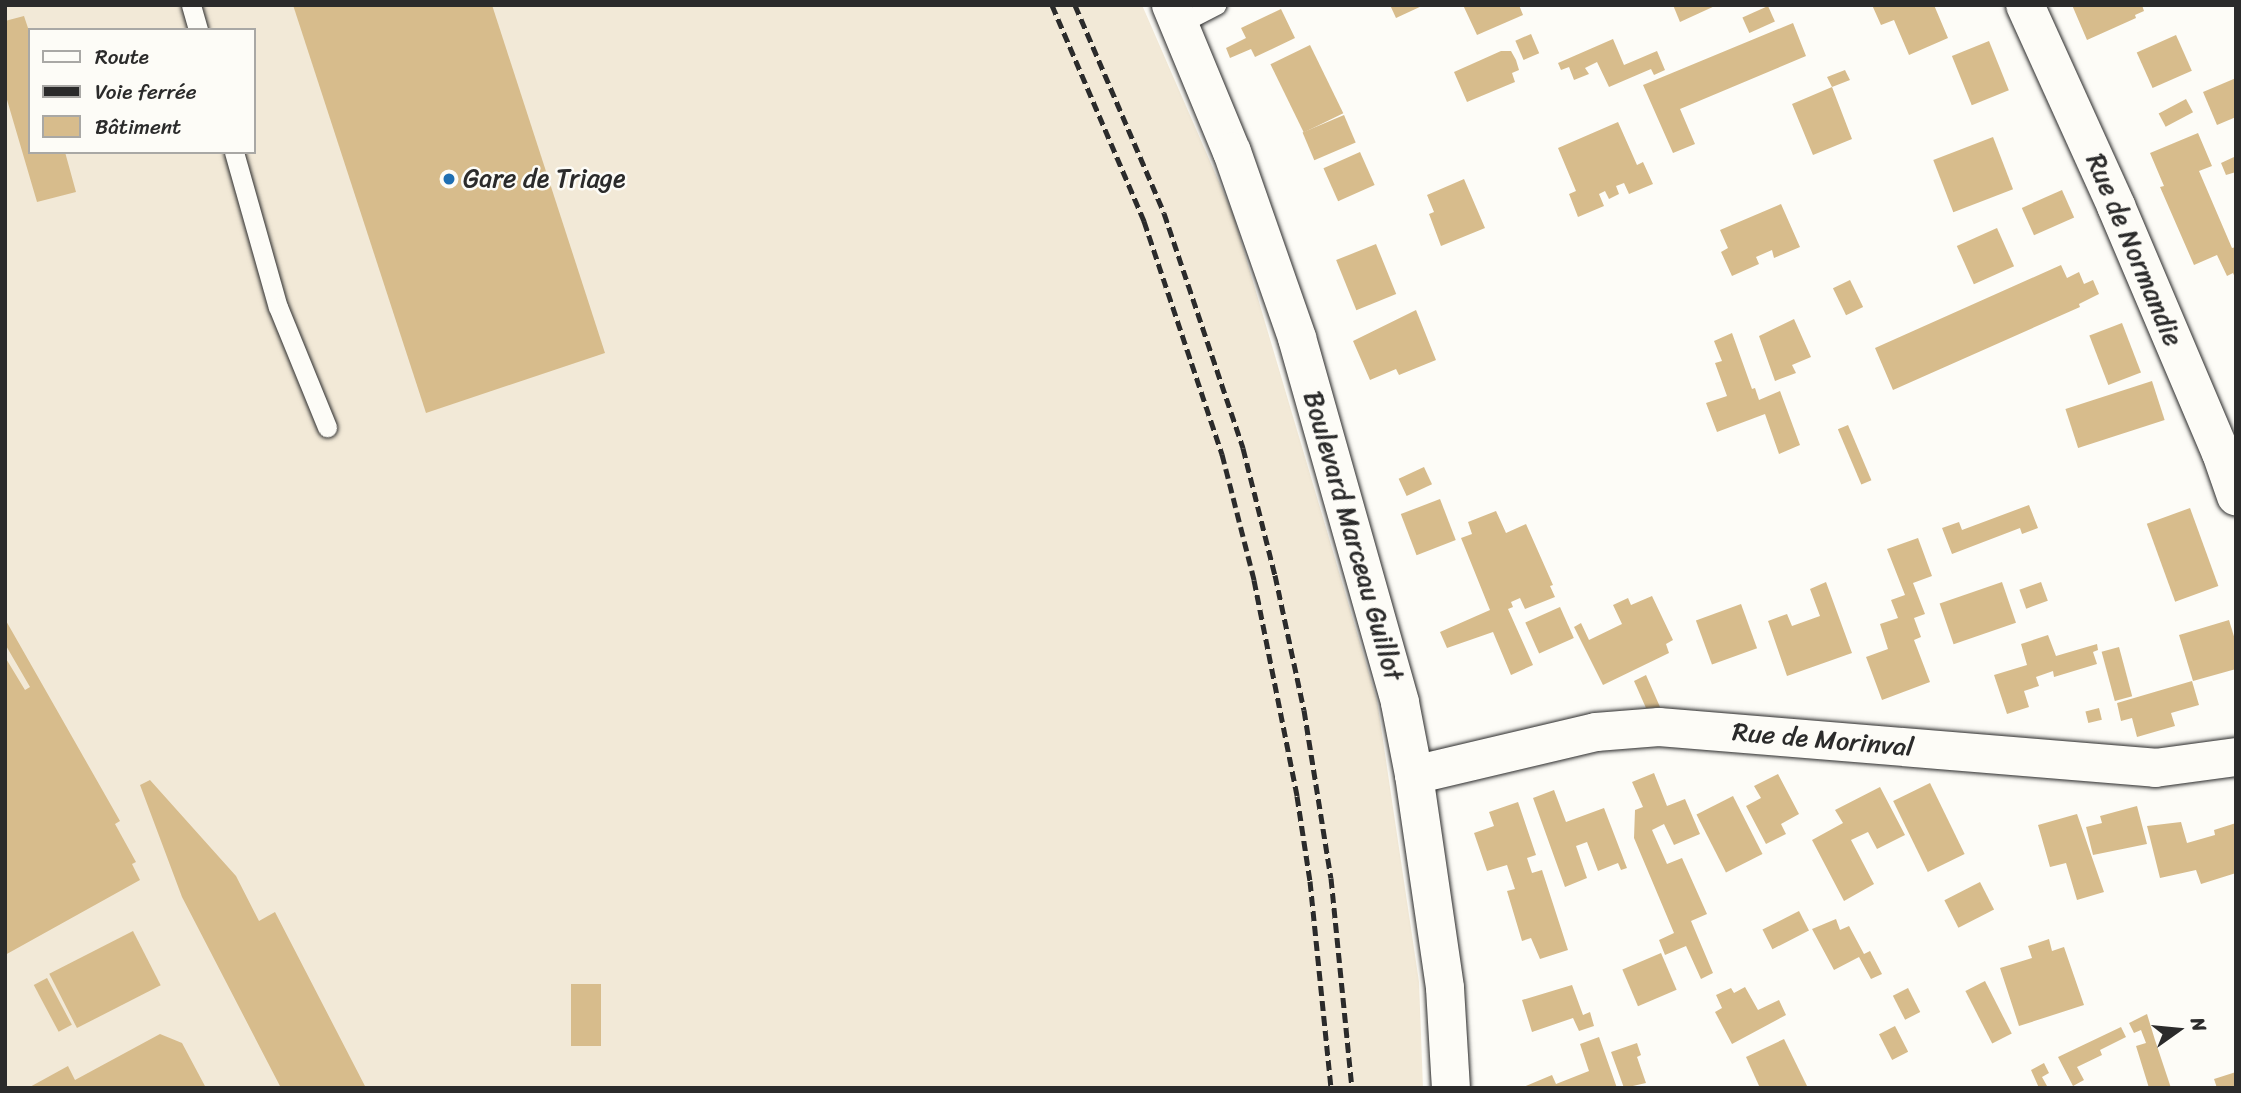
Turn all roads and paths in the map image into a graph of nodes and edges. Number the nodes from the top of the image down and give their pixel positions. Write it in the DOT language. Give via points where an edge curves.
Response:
graph roads {
  1 [pos="191,5"];
  2 [pos="1216,5"];
  3 [pos="2025,5"];
  4 [pos="1175,15"];
  5 [pos="197,28"];
  6 [pos="234,154"];
  7 [pos="327,427"];
  8 [pos="2236,496"];
  9 [pos="2236,757"];
  10 [pos="1414,775"];
  11 [pos="1451,1088"];
  1 -- 5 [label="lane"];
  2 -- 4 [label="lane"];
  3 -- 8 [label="street, Rue de Normandie" via="2116,205"];
  4 -- 10 [label="street, Boulevard Marceau Guillot" via="1232,152 1297,338 1397,690"];
  6 -- 7 [label="lane" via="278,307"];
  9 -- 10 [label="street, Rue de Morinval" via="2155,768 1659,727 1596,732"];
  10 -- 11 [label="street, Boulevard Marceau Guillot" via="1444,988"];
}
